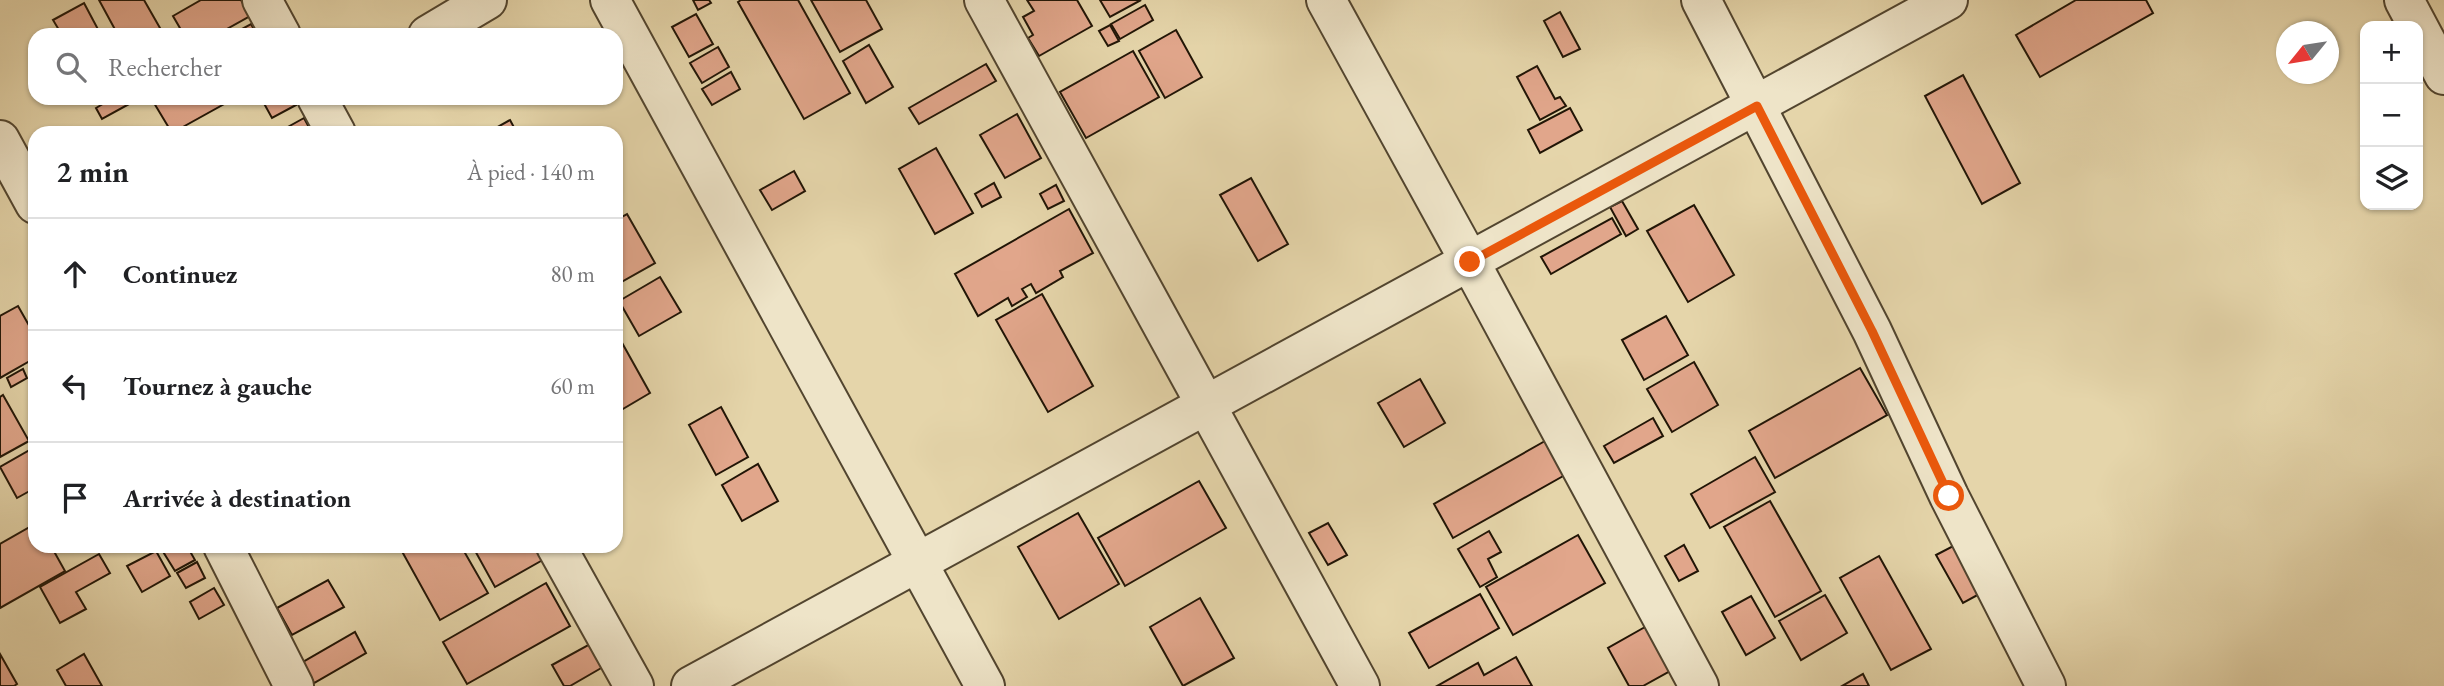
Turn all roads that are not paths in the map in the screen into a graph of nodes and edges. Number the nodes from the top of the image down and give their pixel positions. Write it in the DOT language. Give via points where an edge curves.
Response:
graph roads {
  1 [pos="262,0"];
  2 [pos="487,0"];
  3 [pos="610,0"];
  4 [pos="984,0"];
  5 [pos="1326,0"];
  6 [pos="1701,0"];
  7 [pos="1948,0"];
  8 [pos="2404,0"];
  9 [pos="277,28"];
  10 [pos="440,28"];
  11 [pos="2444,75"];
  12 [pos="322,105"];
  13 [pos="1757,106"];
  14 [pos="332,126"];
  15 [pos="0,141"];
  16 [pos="28,191"];
  17 [pos="1470,262"];
  18 [pos="1206,405"];
  19 [pos="235,553"];
  20 [pos="560,553"];
  21 [pos="917,562"];
  22 [pos="294,686"];
  23 [pos="634,686"];
  24 [pos="691,686"];
  25 [pos="985,686"];
  26 [pos="1360,686"];
  27 [pos="1699,686"];
  28 [pos="2046,686"];
  1 -- 9 [label="street"];
  2 -- 10 [label="street"];
  3 -- 21 [label="street"];
  4 -- 18 [label="street"];
  5 -- 17 [label="street"];
  6 -- 13 [label="street"];
  7 -- 13 [label="street"];
  8 -- 11 [label="street"];
  12 -- 14 [label="street"];
  13 -- 17 [label="street"];
  13 -- 28 [label="street"];
  15 -- 16 [label="street"];
  17 -- 18 [label="street"];
  17 -- 27 [label="street"];
  18 -- 21 [label="street"];
  18 -- 26 [label="street"];
  19 -- 22 [label="street"];
  20 -- 23 [label="street"];
  21 -- 24 [label="street"];
  21 -- 25 [label="street"];
}
